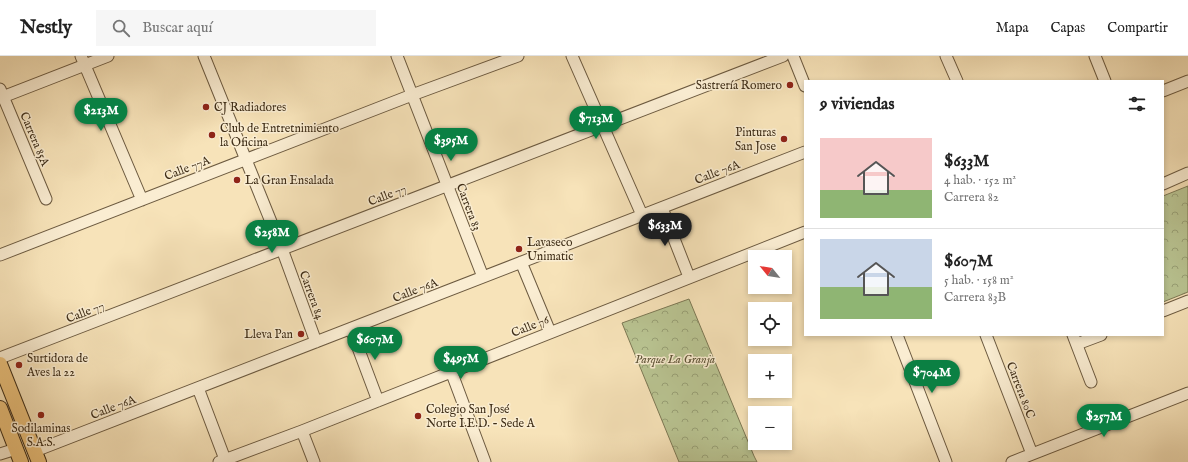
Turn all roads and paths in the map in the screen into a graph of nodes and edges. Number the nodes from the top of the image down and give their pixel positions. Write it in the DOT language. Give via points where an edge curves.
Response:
graph roads {
  1 [pos="108,56"];
  2 [pos="204,56"];
  3 [pos="397,56"];
  4 [pos="518,56"];
  5 [pos="572,56"];
  6 [pos="783,56"];
  7 [pos="793,56"];
  8 [pos="946,56"];
  9 [pos="1095,56"];
  10 [pos="83,61"];
  11 [pos="957,80"];
  12 [pos="1105,80"];
  13 [pos="1188,81"];
  14 [pos="804,84"];
  15 [pos="1164,91"];
  16 [pos="1,94"];
  17 [pos="412,95"];
  18 [pos="602,126"];
  19 [pos="804,152"];
  20 [pos="246,159"];
  21 [pos="1188,173"];
  22 [pos="1164,184"];
  23 [pos="447,186"];
  24 [pos="46,199"];
  25 [pos="142,200"];
  26 [pos="662,208"];
  27 [pos="642,215"];
  28 [pos="804,232"];
  29 [pos="282,249"];
  30 [pos="0,255"];
  31 [pos="521,262"];
  32 [pos="483,277"];
  33 [pos="689,278"];
  34 [pos="1188,301"];
  35 [pos="1164,311"];
  36 [pos="351,328"];
  37 [pos="550,332"];
  38 [pos="897,336"];
  39 [pos="986,336"];
  40 [pos="1096,336"];
  41 [pos="1075,340"];
  42 [pos="316,342"];
  43 [pos="0,358"];
  44 [pos="0,364"];
  45 [pos="451,371"];
  46 [pos="1091,382"];
  47 [pos="198,388"];
  48 [pos="1188,393"];
  49 [pos="378,401"];
  50 [pos="0,408"];
  51 [pos="302,431"];
  52 [pos="0,454"];
  53 [pos="1032,454"];
  54 [pos="19,455"];
  55 [pos="37,457"];
  56 [pos="224,461"];
  57 [pos="314,462"];
  58 [pos="485,462"];
  59 [pos="946,462"];
  60 [pos="1012,462"];
  1 -- 10 [label="street"];
  2 -- 20 [label="street, Carrera 84"];
  3 -- 17 [label="street, Carrera 83"];
  4 -- 17 [label="street, Calle 77A"];
  5 -- 18 [label="street"];
  6 -- 18 [label="street, Calle 77"];
  7 -- 14 [label="street"];
  8 -- 11 [label="street"];
  9 -- 12 [label="street"];
  10 -- 16 [label="street"];
  10 -- 25 [label="street"];
  13 -- 15 [label="street"];
  16 -- 24 [label="street, Carrera 85A"];
  17 -- 20 [label="street, Calle 77A"];
  17 -- 23 [label="street, Carrera 83"];
  18 -- 23 [label="street, Calle 77"];
  18 -- 27 [label="street"];
  19 -- 26 [label="street, Calle 76A"];
  20 -- 25 [label="street, Calle 77A"];
  20 -- 29 [label="street, Carrera 84"];
  21 -- 22 [label="street"];
  23 -- 29 [label="street, Calle 77"];
  23 -- 32 [label="street, Carrera 83"];
  25 -- 30 [label="street, Calle 77A"];
  26 -- 27 [label="street, Calle 76A"];
  26 -- 33 [label="street"];
  27 -- 31 [label="street, Calle 76A"];
  28 -- 33 [label="street, Calle 76"];
  29 -- 42 [label="street, Carrera 84"];
  29 -- 43 [label="street, Calle 77"];
  31 -- 32 [label="street, Calle 76A"];
  31 -- 37 [label="street"];
  32 -- 36 [label="street, Calle 76A"];
  33 -- 37 [label="street, Calle 76"];
  34 -- 35 [label="street"];
  36 -- 42 [label="street, Calle 76A"];
  36 -- 49 [label="street"];
  37 -- 45 [label="street, Calle 76"];
  38 -- 59 [label="street"];
  39 -- 53 [label="street, Carrera 80C"];
  40 -- 41 [label="street"];
  41 -- 46 [label="street"];
  42 -- 47 [label="street, Calle 76A"];
  44 -- 55 [label="main road"];
  45 -- 49 [label="street, Calle 76"];
  45 -- 58 [label="street"];
  47 -- 55 [label="street, Calle 76A"];
  47 -- 56 [label="street"];
  48 -- 53 [label="street"];
  49 -- 51 [label="street, Calle 76"];
  50 -- 54 [label="main road"];
  51 -- 56 [label="street, Calle 76"];
  51 -- 57 [label="street"];
  52 -- 54 [label="street"];
  53 -- 60 [label="street"];
}
